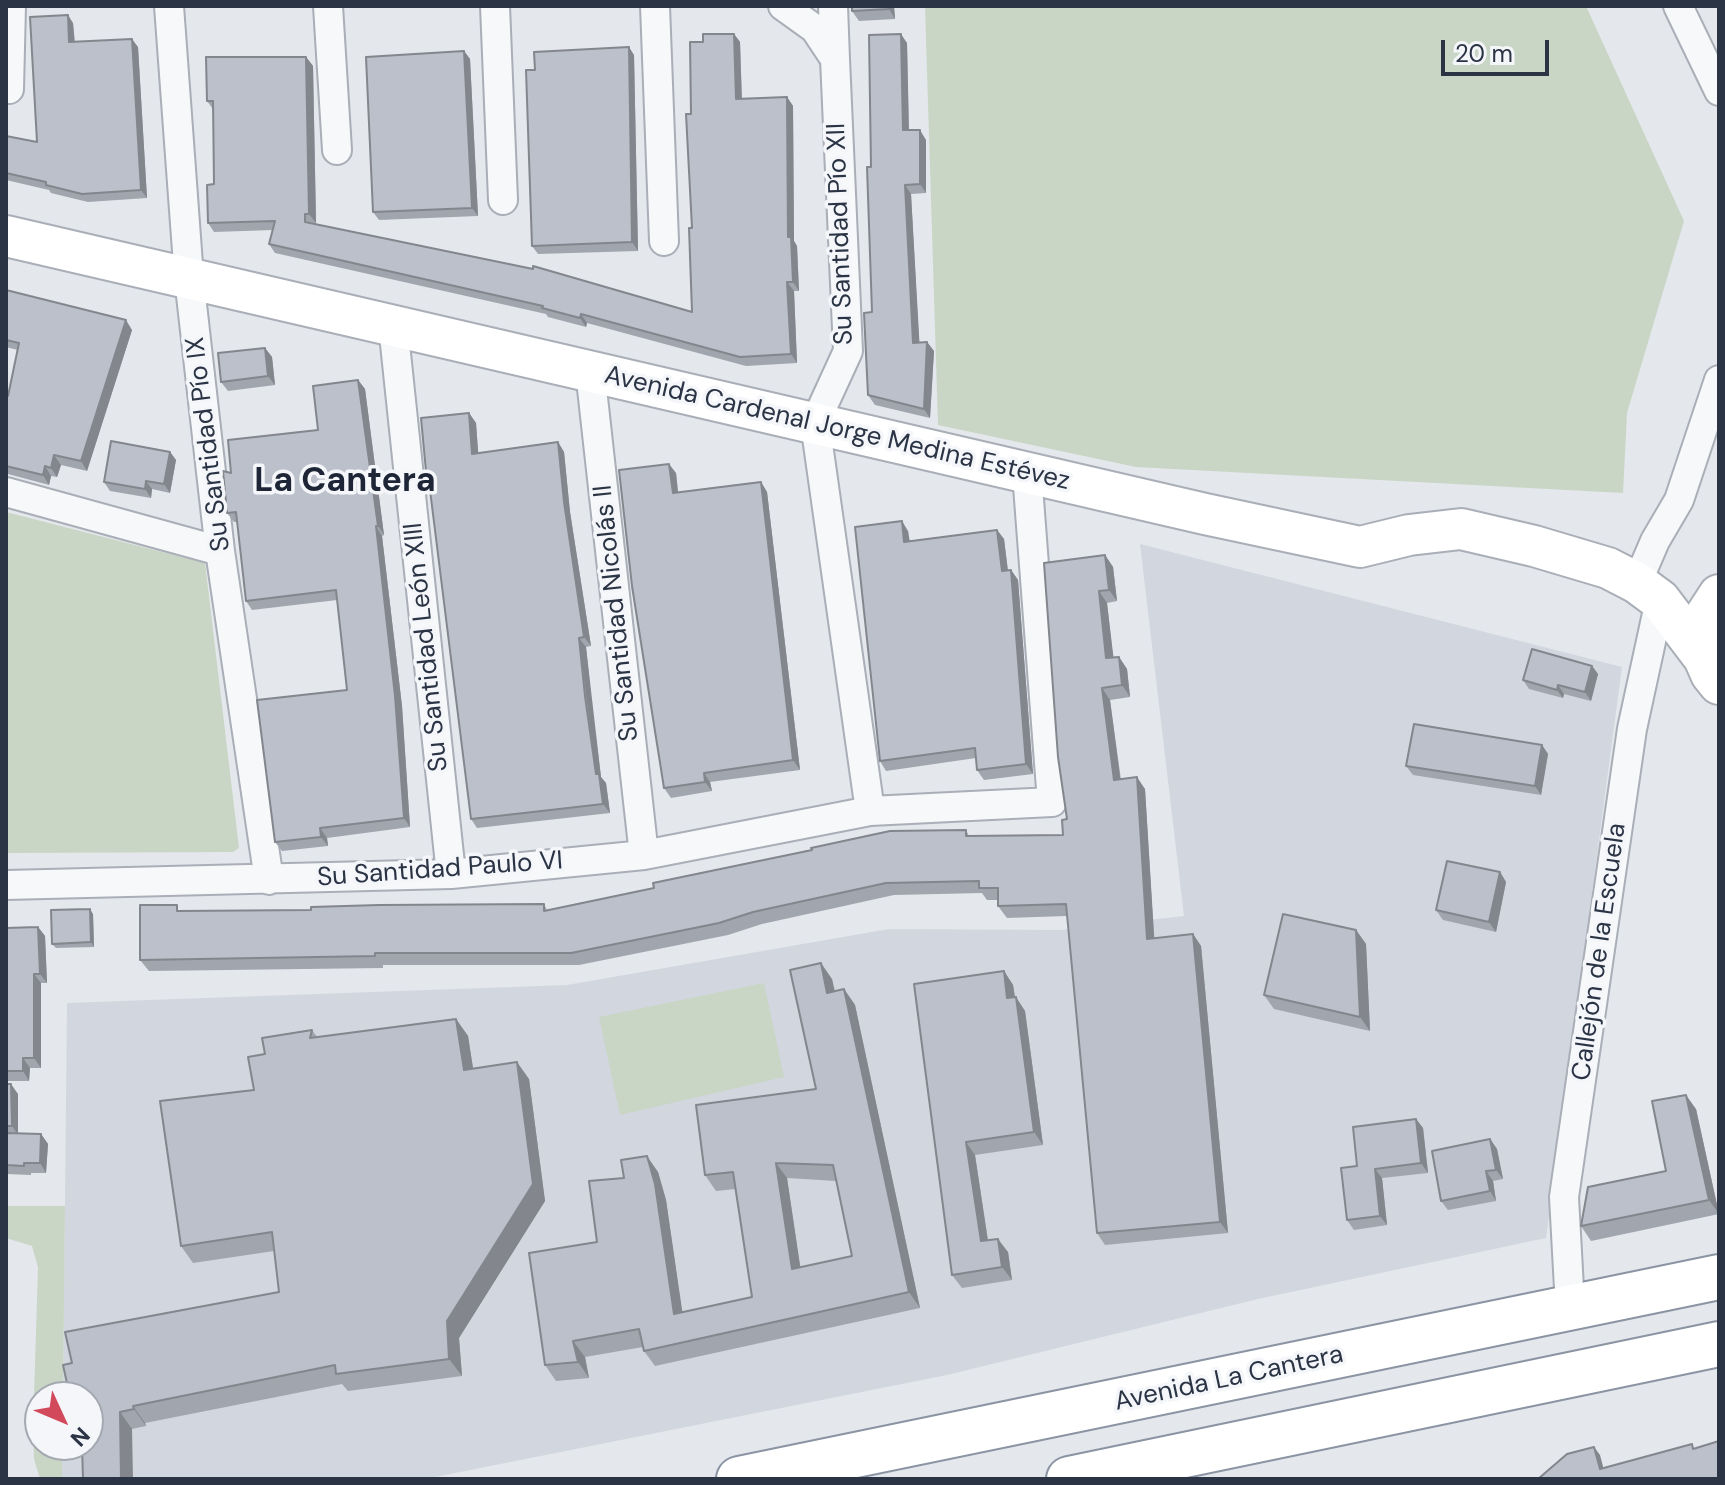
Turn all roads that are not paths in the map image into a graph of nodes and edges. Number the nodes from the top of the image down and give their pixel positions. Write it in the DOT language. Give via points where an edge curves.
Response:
graph roads {
  1 [pos="11,6"];
  2 [pos="169,6"];
  3 [pos="328,6"];
  4 [pos="495,6"];
  5 [pos="655,6"];
  6 [pos="783,6"];
  7 [pos="833,6"];
  8 [pos="1678,6"];
  9 [pos="835,59"];
  10 [pos="9,89"];
  11 [pos="1719,91"];
  12 [pos="337,150"];
  13 [pos="503,200"];
  14 [pos="6,236"];
  15 [pos="664,241"];
  16 [pos="189,278"];
  17 [pos="393,325"];
  18 [pos="590,371"];
  19 [pos="1719,380"];
  20 [pos="815,423"];
  21 [pos="1027,473"];
  22 [pos="6,492"];
  23 [pos="220,551"];
  24 [pos="1648,591"];
  25 [pos="1718,595"];
  26 [pos="1711,671"];
  27 [pos="870,811"];
  28 [pos="644,855"];
  29 [pos="451,874"];
  30 [pos="269,880"];
  31 [pos="6,885"];
  32 [pos="1719,1277"];
  33 [pos="1570,1307"];
  34 [pos="1719,1344"];
  35 [pos="739,1479"];
  36 [pos="1069,1479"];
  1 -- 10 [label="street"];
  2 -- 16 [label="street, Su Santidad Pío IX"];
  3 -- 12 [label="street"];
  4 -- 13 [label="street"];
  5 -- 15 [label="street"];
  6 -- 9 [label="street" via="815,29"];
  7 -- 9 [label="street, Su Santidad Pío XII"];
  8 -- 11 [label="street"];
  9 -- 20 [label="street, Su Santidad Pío XII" via="848,351"];
  14 -- 16 [label="street, Avenida Cardenal Jorge Medina Estévez"];
  16 -- 17 [label="street, Avenida Cardenal Jorge Medina Estévez"];
  16 -- 23 [label="street, Su Santidad Pío IX"];
  17 -- 18 [label="street, Avenida Cardenal Jorge Medina Estévez"];
  17 -- 29 [label="street, Su Santidad León XIII"];
  18 -- 20 [label="street, Avenida Cardenal Jorge Medina Estévez"];
  18 -- 28 [label="street, Su Santidad Nicolás II"];
  19 -- 24 [label="street, Callejón de la Escuela" via="1679,500 1655,541"];
  20 -- 21 [label="street, Avenida Cardenal Jorge Medina Estévez"];
  20 -- 27 [label="street"];
  21 -- 24 [label="street, Avenida Cardenal Jorge Medina Estévez" via="1360,547 1461,529 1608,568"];
  21 -- 27 [label="street, Su Santidad Paulo VI" via="1052,802"];
  22 -- 23 [label="street"];
  23 -- 30 [label="street, Su Santidad Pío IX"];
  24 -- 25 [label="street, Avenida Cardenal Jorge Medina Estévez"];
  24 -- 26 [label="street, Avenida Cardenal Jorge Medina Estévez"];
  24 -- 33 [label="street, Callejón de la Escuela" via="1564,1197"];
  25 -- 26 [label="street, Avenida Cardenal Jorge Medina Estévez" via="1701,636"];
  27 -- 28 [label="street, Su Santidad Paulo VI"];
  28 -- 29 [label="street, Su Santidad Paulo VI"];
  29 -- 30 [label="street, Su Santidad Paulo VI"];
  30 -- 31 [label="street, Su Santidad Paulo VI"];
  32 -- 33 [label="highway, Avenida La Cantera"];
  33 -- 35 [label="highway, Avenida La Cantera"];
  34 -- 36 [label="highway"];
}
